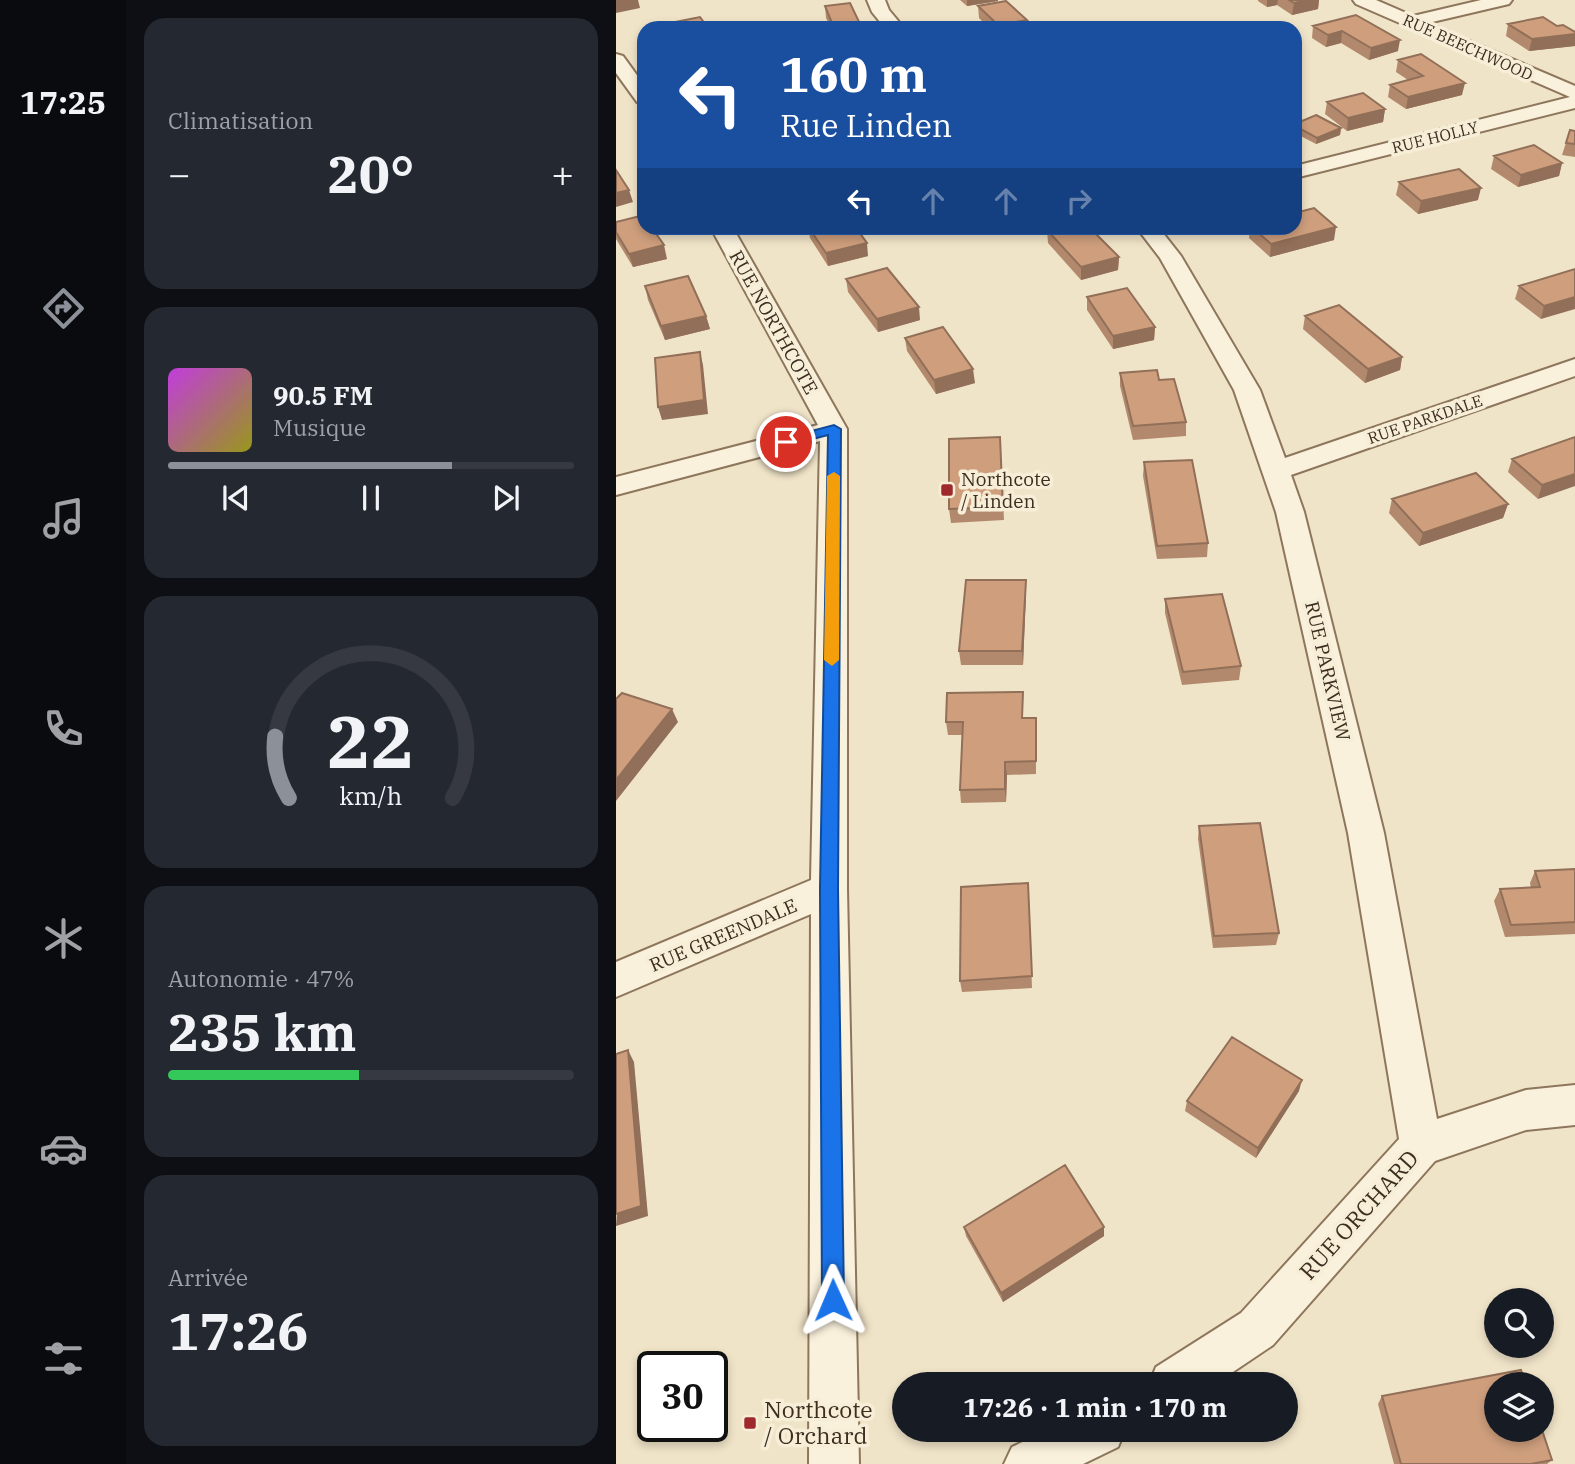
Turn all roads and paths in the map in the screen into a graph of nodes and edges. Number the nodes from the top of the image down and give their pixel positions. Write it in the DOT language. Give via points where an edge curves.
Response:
graph roads {
  1 [pos="876,0"];
  2 [pos="1362,0"];
  3 [pos="1503,0"];
  4 [pos="889,21"];
  5 [pos="1410,22"];
  6 [pos="616,60"];
  7 [pos="637,88"];
  8 [pos="1575,93"];
  9 [pos="1575,102"];
  10 [pos="1302,170"];
  11 [pos="726,235"];
  12 [pos="1153,235"];
  13 [pos="1575,367"];
  14 [pos="834,429"];
  15 [pos="1275,471"];
  16 [pos="616,486"];
  17 [pos="829,889"];
  18 [pos="616,980"];
  19 [pos="1575,1105"];
  20 [pos="1421,1145"];
  21 [pos="1191,1372"];
  22 [pos="1076,1442"];
  23 [pos="834,1464"];
  24 [pos="1029,1464"];
  1 -- 4 [label="street"];
  2 -- 5 [label="street, RUE BEECHWOOD"];
  3 -- 5 [label="street"];
  5 -- 8 [label="street, RUE BEECHWOOD"];
  6 -- 7 [label="street"];
  9 -- 10 [label="street, RUE HOLLY"];
  11 -- 14 [label="street, RUE NORTHCOTE"];
  12 -- 15 [label="street, RUE PARKVIEW" via="1170,256 1247,390"];
  13 -- 15 [label="street, RUE PARKDALE"];
  14 -- 16 [label="street"];
  14 -- 17 [label="street, RUE NORTHCOTE"];
  15 -- 20 [label="street, RUE PARKVIEW" via="1290,512 1366,833"];
  17 -- 18 [label="street, RUE GREENDALE"];
  17 -- 23 [label="street, RUE NORTHCOTE"];
  19 -- 20 [label="street, RUE ORCHARD" via="1526,1110"];
  20 -- 21 [label="street, RUE ORCHARD" via="1257,1329"];
  22 -- 24 [label="street"];
}
